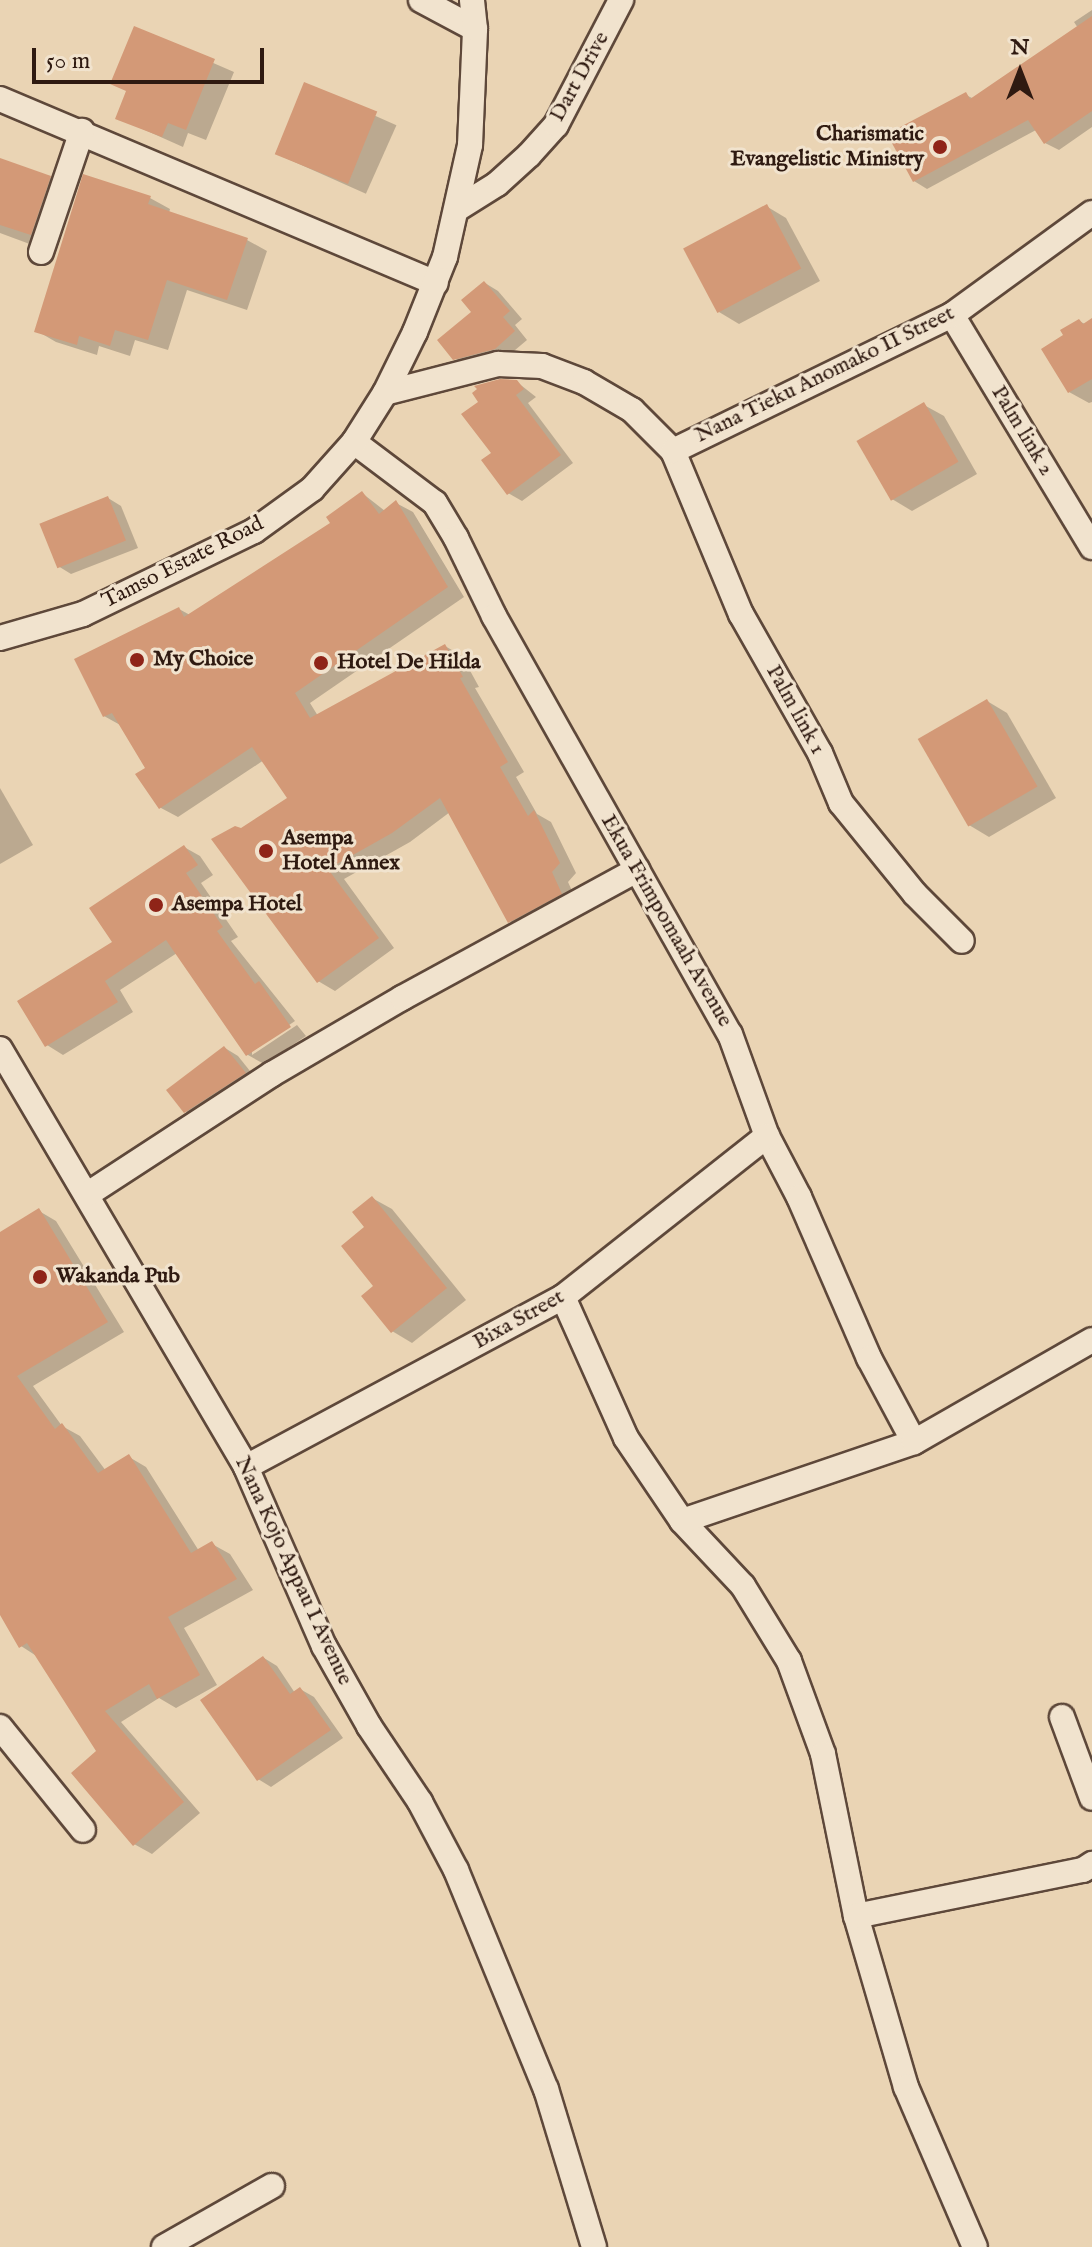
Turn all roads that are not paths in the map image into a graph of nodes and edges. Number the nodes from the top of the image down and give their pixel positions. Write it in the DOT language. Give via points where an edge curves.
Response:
graph roads {
  1 [pos="421,0"];
  2 [pos="472,0"];
  3 [pos="621,0"];
  4 [pos="475,29"];
  5 [pos="0,99"];
  6 [pos="82,131"];
  7 [pos="457,209"];
  8 [pos="1092,213"];
  9 [pos="41,252"];
  10 [pos="436,283"];
  11 [pos="952,315"];
  12 [pos="385,393"];
  13 [pos="354,442"];
  14 [pos="673,451"];
  15 [pos="1092,547"];
  16 [pos="0,638"];
  17 [pos="637,870"];
  18 [pos="962,941"];
  19 [pos="0,1049"];
  20 [pos="767,1136"];
  21 [pos="88,1194"];
  22 [pos="563,1297"];
  23 [pos="1092,1340"];
  24 [pos="914,1442"];
  25 [pos="246,1467"];
  26 [pos="682,1521"];
  27 [pos="1062,1717"];
  28 [pos="0,1727"];
  29 [pos="1092,1798"];
  30 [pos="83,1830"];
  31 [pos="1092,1864"];
  32 [pos="856,1916"];
  33 [pos="272,2186"];
  34 [pos="164,2247"];
  35 [pos="594,2247"];
  36 [pos="975,2247"];
  1 -- 4 [label="street"];
  2 -- 4 [label="street, Tamso Estate Road"];
  3 -- 7 [label="street, Dart Drive" via="556,125 497,184"];
  4 -- 7 [label="street, Tamso Estate Road" via="470,145"];
  5 -- 6 [label="street"];
  6 -- 9 [label="street"];
  6 -- 10 [label="street"];
  7 -- 10 [label="street, Tamso Estate Road"];
  8 -- 11 [label="street, Nana Tieku Anomako II Street"];
  10 -- 12 [label="street, Tamso Estate Road"];
  11 -- 14 [label="street, Nana Tieku Anomako II Street"];
  11 -- 15 [label="street, Palm link 2"];
  12 -- 13 [label="street, Tamso Estate Road"];
  12 -- 14 [label="street" via="498,364 542,366 584,382 632,410"];
  13 -- 16 [label="street, Tamso Estate Road" via="312,489 254,531 83,614"];
  13 -- 17 [label="street, Ekua Frimpomaah Avenue" via="435,503"];
  14 -- 18 [label="street, Palm link 1" via="741,614 820,753 841,803 915,894"];
  17 -- 20 [label="street, Ekua Frimpomaah Avenue" via="730,1034"];
  17 -- 21 [label="street" via="272,1074"];
  19 -- 21 [label="street, Nana Kojo Appau I Avenue"];
  20 -- 22 [label="street, Bixa Street"];
  20 -- 24 [label="street, Ekua Frimpomaah Avenue" via="869,1358"];
  21 -- 25 [label="street, Nana Kojo Appau I Avenue"];
  22 -- 25 [label="street, Bixa Street"];
  22 -- 26 [label="street" via="626,1438"];
  23 -- 24 [label="street"];
  24 -- 26 [label="street"];
  25 -- 35 [label="street, Nana Kojo Appau I Avenue" via="324,1646 420,1802 489,1943 546,2089"];
  26 -- 32 [label="street" via="743,1586 789,1661 823,1754"];
  27 -- 29 [label="street"];
  28 -- 30 [label="street"];
  31 -- 32 [label="street"];
  32 -- 36 [label="street" via="906,2087"];
  33 -- 34 [label="street"];
}
